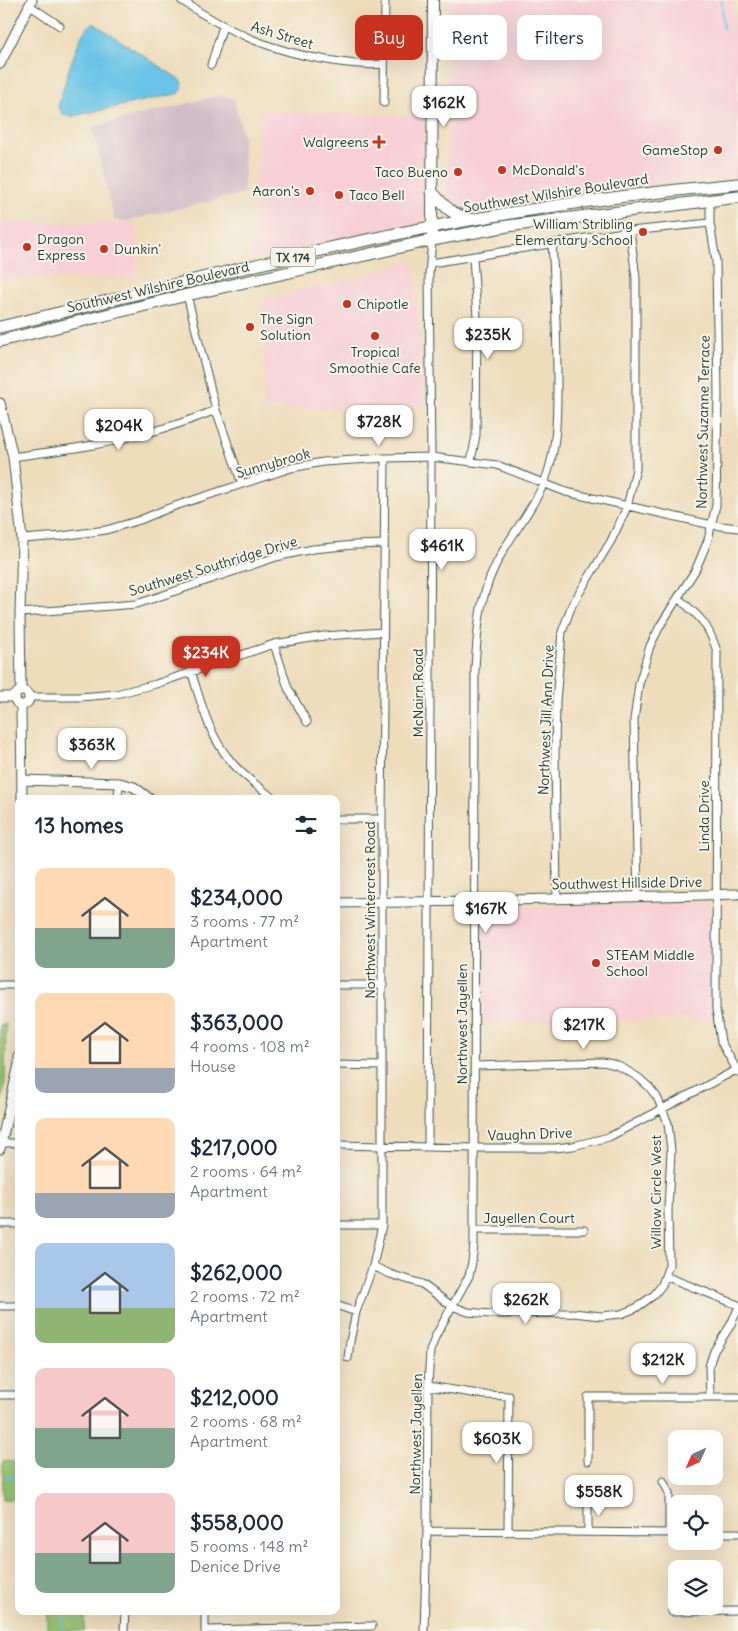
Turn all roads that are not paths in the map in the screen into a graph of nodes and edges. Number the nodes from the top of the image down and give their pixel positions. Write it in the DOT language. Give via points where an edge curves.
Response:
graph roads {
  1 [pos="181,0"];
  2 [pos="385,0"];
  3 [pos="433,0"];
  4 [pos="31,2"];
  5 [pos="60,26"];
  6 [pos="223,26"];
  7 [pos="0,64"];
  8 [pos="384,64"];
  9 [pos="210,65"];
  10 [pos="384,103"];
  11 [pos="738,184"];
  12 [pos="687,189"];
  13 [pos="432,192"];
  14 [pos="738,197"];
  15 [pos="710,200"];
  16 [pos="634,209"];
  17 [pos="473,220"];
  18 [pos="710,223"];
  19 [pos="432,227"];
  20 [pos="630,231"];
  21 [pos="432,240"];
  22 [pos="552,244"];
  23 [pos="473,257"];
  24 [pos="431,263"];
  25 [pos="187,295"];
  26 [pos="0,327"];
  27 [pos="0,341"];
  28 [pos="0,403"];
  29 [pos="216,410"];
  30 [pos="431,457"];
  31 [pos="13,458"];
  32 [pos="385,458"];
  33 [pos="471,461"];
  34 [pos="544,483"];
  35 [pos="242,484"];
  36 [pos="628,507"];
  37 [pos="712,525"];
  38 [pos="738,528"];
  39 [pos="22,538"];
  40 [pos="384,544"];
  41 [pos="678,598"];
  42 [pos="20,614"];
  43 [pos="383,632"];
  44 [pos="274,644"];
  45 [pos="191,672"];
  46 [pos="21,695"];
  47 [pos="0,697"];
  48 [pos="307,722"];
  49 [pos="22,780"];
  50 [pos="120,783"];
  51 [pos="22,795"];
  52 [pos="118,795"];
  53 [pos="145,795"];
  54 [pos="269,795"];
  55 [pos="340,819"];
  56 [pos="382,819"];
  57 [pos="738,894"];
  58 [pos="716,895"];
  59 [pos="638,897"];
  60 [pos="557,898"];
  61 [pos="383,901"];
  62 [pos="430,901"];
  63 [pos="475,901"];
  64 [pos="340,903"];
  65 [pos="0,985"];
  66 [pos="15,985"];
  67 [pos="340,985"];
  68 [pos="382,985"];
  69 [pos="340,1065"];
  70 [pos="382,1066"];
  71 [pos="475,1066"];
  72 [pos="738,1070"];
  73 [pos="15,1081"];
  74 [pos="663,1109"];
  75 [pos="15,1144"];
  76 [pos="340,1145"];
  77 [pos="382,1145"];
  78 [pos="1,1146"];
  79 [pos="428,1146"];
  80 [pos="474,1148"];
  81 [pos="0,1224"];
  82 [pos="15,1224"];
  83 [pos="340,1225"];
  84 [pos="382,1225"];
  85 [pos="474,1230"];
  86 [pos="584,1230"];
  87 [pos="373,1266"];
  88 [pos="665,1276"];
  89 [pos="0,1306"];
  90 [pos="15,1306"];
  91 [pos="452,1306"];
  92 [pos="340,1307"];
  93 [pos="738,1307"];
  94 [pos="356,1312"];
  95 [pos="348,1358"];
  96 [pos="428,1386"];
  97 [pos="0,1395"];
  98 [pos="15,1395"];
  99 [pos="710,1396"];
  100 [pos="738,1397"];
  101 [pos="588,1461"];
  102 [pos="663,1482"];
  103 [pos="669,1495"];
  104 [pos="588,1502"];
  105 [pos="427,1531"];
  106 [pos="508,1531"];
  107 [pos="588,1532"];
  108 [pos="668,1533"];
  109 [pos="723,1533"];
  110 [pos="738,1533"];
  111 [pos="723,1611"];
  112 [pos="738,1611"];
  113 [pos="124,1615"];
  114 [pos="205,1615"];
  115 [pos="372,1626"];
  116 [pos="124,1631"];
  117 [pos="205,1631"];
  118 [pos="424,1631"];
  1 -- 6 [label="street, Ash Street"];
  2 -- 8 [label="street"];
  3 -- 13 [label="main road"];
  4 -- 5 [label="street"];
  4 -- 7 [label="street"];
  6 -- 8 [label="street, Ash Street" via="244,37 310,57 369,66"];
  6 -- 9 [label="street"];
  8 -- 10 [label="street"];
  11 -- 12 [label="main road, Southwest Wilshire Boulevard / TX 174"];
  12 -- 16 [label="main road" via="681,197 645,201"];
  12 -- 17 [label="main road, Southwest Wilshire Boulevard / TX 174"];
  13 -- 17 [label="main road" via="448,210"];
  13 -- 19 [label="main road"];
  14 -- 15 [label="main road, Southwest Wilshire Boulevard / TX 174"];
  15 -- 16 [label="main road, Southwest Wilshire Boulevard / TX 174"];
  15 -- 18 [label="street, Northwest Suzanne Terrace"];
  16 -- 21 [label="main road, Southwest Wilshire Boulevard / TX 174"];
  17 -- 19 [label="main road, Southwest Wilshire Boulevard / TX 174"];
  18 -- 20 [label="street"];
  18 -- 37 [label="street, Northwest Suzanne Terrace" via="716,261 718,394 716,505"];
  19 -- 21 [label="main road"];
  19 -- 26 [label="main road, Southwest Wilshire Boulevard / TX 174"];
  20 -- 22 [label="street"];
  20 -- 36 [label="street, Northwest Jill Ann Drive" via="636,278 637,427 636,469"];
  21 -- 24 [label="street, McNairn Road"];
  21 -- 25 [label="main road, Southwest Wilshire Boulevard / TX 174"];
  22 -- 23 [label="street"];
  22 -- 34 [label="street, Northwest Jayellen" via="556,432"];
  23 -- 24 [label="street"];
  23 -- 33 [label="street" via="477,317 476,435"];
  24 -- 30 [label="street, McNairn Road"];
  25 -- 27 [label="main road, Southwest Wilshire Boulevard / TX 174"];
  25 -- 29 [label="street"];
  28 -- 31 [label="street"];
  29 -- 31 [label="street" via="138,436"];
  29 -- 35 [label="street"];
  30 -- 32 [label="street, Sunnybrook"];
  30 -- 33 [label="street, Sunnybrook"];
  30 -- 62 [label="street, McNairn Road"];
  31 -- 39 [label="street"];
  32 -- 35 [label="street, Sunnybrook" via="315,463"];
  32 -- 40 [label="street, Northwest Wintercrest Road"];
  33 -- 34 [label="street, Sunnybrook" via="497,465"];
  34 -- 36 [label="street, Sunnybrook" via="566,492"];
  34 -- 63 [label="street, Northwest Jayellen" via="502,552 481,603 475,668"];
  35 -- 39 [label="street, Sunnybrook" via="106,530"];
  36 -- 37 [label="street, Sunnybrook"];
  36 -- 60 [label="street, Northwest Jill Ann Drive" via="572,606 562,632 555,744"];
  37 -- 38 [label="street, Sunnybrook"];
  37 -- 41 [label="street, Northwest Suzanne Terrace" via="696,569"];
  39 -- 42 [label="street"];
  40 -- 42 [label="street, Southwest Southridge Drive" via="313,549 276,557 137,604"];
  40 -- 43 [label="street, Northwest Wintercrest Road"];
  41 -- 58 [label="street, Linda Drive" via="700,616 717,651"];
  41 -- 59 [label="street, Northwest Suzanne Terrace" via="650,646 639,684 634,720"];
  42 -- 46 [label="street"];
  43 -- 44 [label="street"];
  43 -- 56 [label="street, Northwest Wintercrest Road"];
  44 -- 45 [label="street"];
  44 -- 48 [label="street" via="288,688"];
  45 -- 46 [label="street" via="116,694 80,697"];
  45 -- 54 [label="street" via="216,742 229,760"];
  46 -- 47 [label="street"];
  46 -- 49 [label="street" via="16,703 21,706"];
  49 -- 50 [label="street"];
  49 -- 51 [label="street"];
  50 -- 52 [label="street"];
  50 -- 53 [label="street" via="134,787"];
  55 -- 56 [label="street"];
  56 -- 61 [label="street, Northwest Wintercrest Road"];
  57 -- 58 [label="street, Southwest Hillside Drive"];
  58 -- 59 [label="street, Southwest Hillside Drive"];
  58 -- 72 [label="street, Linda Drive" via="716,1009 721,1042"];
  59 -- 60 [label="street, Southwest Hillside Drive"];
  60 -- 63 [label="street, Southwest Hillside Drive"];
  61 -- 62 [label="street, Southwest Hillside Drive"];
  61 -- 64 [label="street, Southwest Hillside Drive"];
  61 -- 68 [label="street, Northwest Wintercrest Road"];
  62 -- 63 [label="street, Southwest Hillside Drive"];
  62 -- 79 [label="street, McNairn Road"];
  63 -- 71 [label="street, Northwest Jayellen"];
  65 -- 66 [label="street"];
  67 -- 68 [label="street"];
  68 -- 70 [label="street, Northwest Wintercrest Road"];
  69 -- 70 [label="street"];
  70 -- 77 [label="street, Northwest Wintercrest Road"];
  71 -- 74 [label="street" via="603,1062 616,1065 639,1078 657,1097"];
  71 -- 80 [label="street, Northwest Jayellen"];
  72 -- 74 [label="street, Vaughn Drive"];
  73 -- 78 [label="street"];
  74 -- 80 [label="street, Vaughn Drive" via="609,1137 573,1146"];
  74 -- 88 [label="street, Willow Circle West" via="668,1123 670,1151 669,1265"];
  75 -- 78 [label="street"];
  76 -- 77 [label="street, Vaughn Drive"];
  77 -- 79 [label="street, Vaughn Drive"];
  77 -- 84 [label="street, Northwest Wintercrest Road"];
  79 -- 80 [label="street, Vaughn Drive"];
  80 -- 85 [label="street, Northwest Jayellen"];
  81 -- 82 [label="street"];
  83 -- 84 [label="street"];
  84 -- 87 [label="street, Northwest Wintercrest Road"];
  85 -- 86 [label="street, Jayellen Court"];
  85 -- 91 [label="street, Northwest Jayellen" via="468,1276"];
  87 -- 91 [label="street" via="422,1284"];
  87 -- 94 [label="street, Northwest Wintercrest Road"];
  88 -- 91 [label="street" via="654,1295 621,1314 490,1314 468,1312"];
  88 -- 93 [label="street"];
  89 -- 90 [label="street"];
  91 -- 96 [label="street, Northwest Jayellen" via="430,1352"];
  92 -- 94 [label="street"];
  93 -- 99 [label="street" via="709,1366"];
  94 -- 95 [label="street, Northwest Wintercrest Road"];
  96 -- 105 [label="street, Northwest Jayellen"];
  96 -- 106 [label="street" via="509,1396"];
  97 -- 98 [label="street"];
  99 -- 100 [label="street"];
  99 -- 101 [label="street" via="588,1397"];
  102 -- 103 [label="street"];
  104 -- 107 [label="street"];
  105 -- 106 [label="street"];
  105 -- 118 [label="street, Northwest Jayellen"];
  106 -- 107 [label="street"];
  107 -- 108 [label="street"];
  109 -- 110 [label="street"];
  111 -- 112 [label="street"];
  113 -- 116 [label="street"];
  114 -- 117 [label="street"];
  115 -- 117 [label="street"];
}
